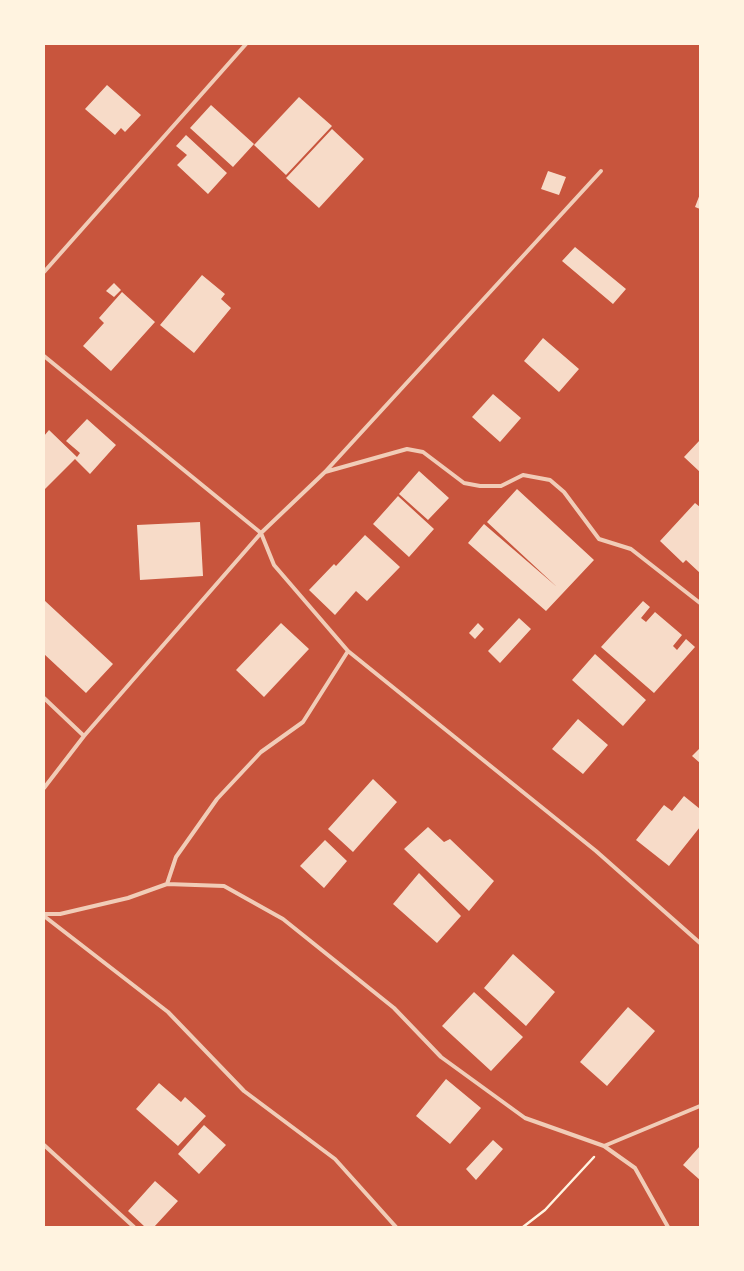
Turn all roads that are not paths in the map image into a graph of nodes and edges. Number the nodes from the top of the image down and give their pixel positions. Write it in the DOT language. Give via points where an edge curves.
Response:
graph roads {
  1 [pos="246,44"];
  2 [pos="601,171"];
  3 [pos="44,272"];
  4 [pos="44,356"];
  5 [pos="324,472"];
  6 [pos="261,534"];
  7 [pos="700,603"];
  8 [pos="348,651"];
  9 [pos="44,698"];
  10 [pos="84,736"];
  11 [pos="44,788"];
  12 [pos="167,884"];
  13 [pos="44,915"];
  14 [pos="700,943"];
  15 [pos="700,1106"];
  16 [pos="44,1145"];
  17 [pos="604,1146"];
  18 [pos="134,1227"];
  19 [pos="396,1227"];
  20 [pos="668,1227"];
  1 -- 3 [label="street"];
  2 -- 5 [label="street"];
  4 -- 6 [label="street"];
  5 -- 6 [label="street"];
  5 -- 7 [label="street" via="408,449 423,452 464,482 480,486 501,486 523,475 550,480 564,492 599,539 631,549"];
  6 -- 8 [label="street" via="274,565"];
  6 -- 10 [label="street"];
  8 -- 12 [label="street" via="303,722 261,752 217,799 176,857"];
  8 -- 14 [label="street" via="596,851"];
  9 -- 10 [label="street"];
  10 -- 11 [label="street"];
  12 -- 13 [label="street" via="128,898 60,914"];
  12 -- 17 [label="street" via="224,886 283,919 394,1008 441,1057 525,1118"];
  13 -- 19 [label="street" via="168,1012 244,1091 335,1159"];
  15 -- 17 [label="street"];
  16 -- 18 [label="street"];
  17 -- 20 [label="street" via="635,1168"];
}
